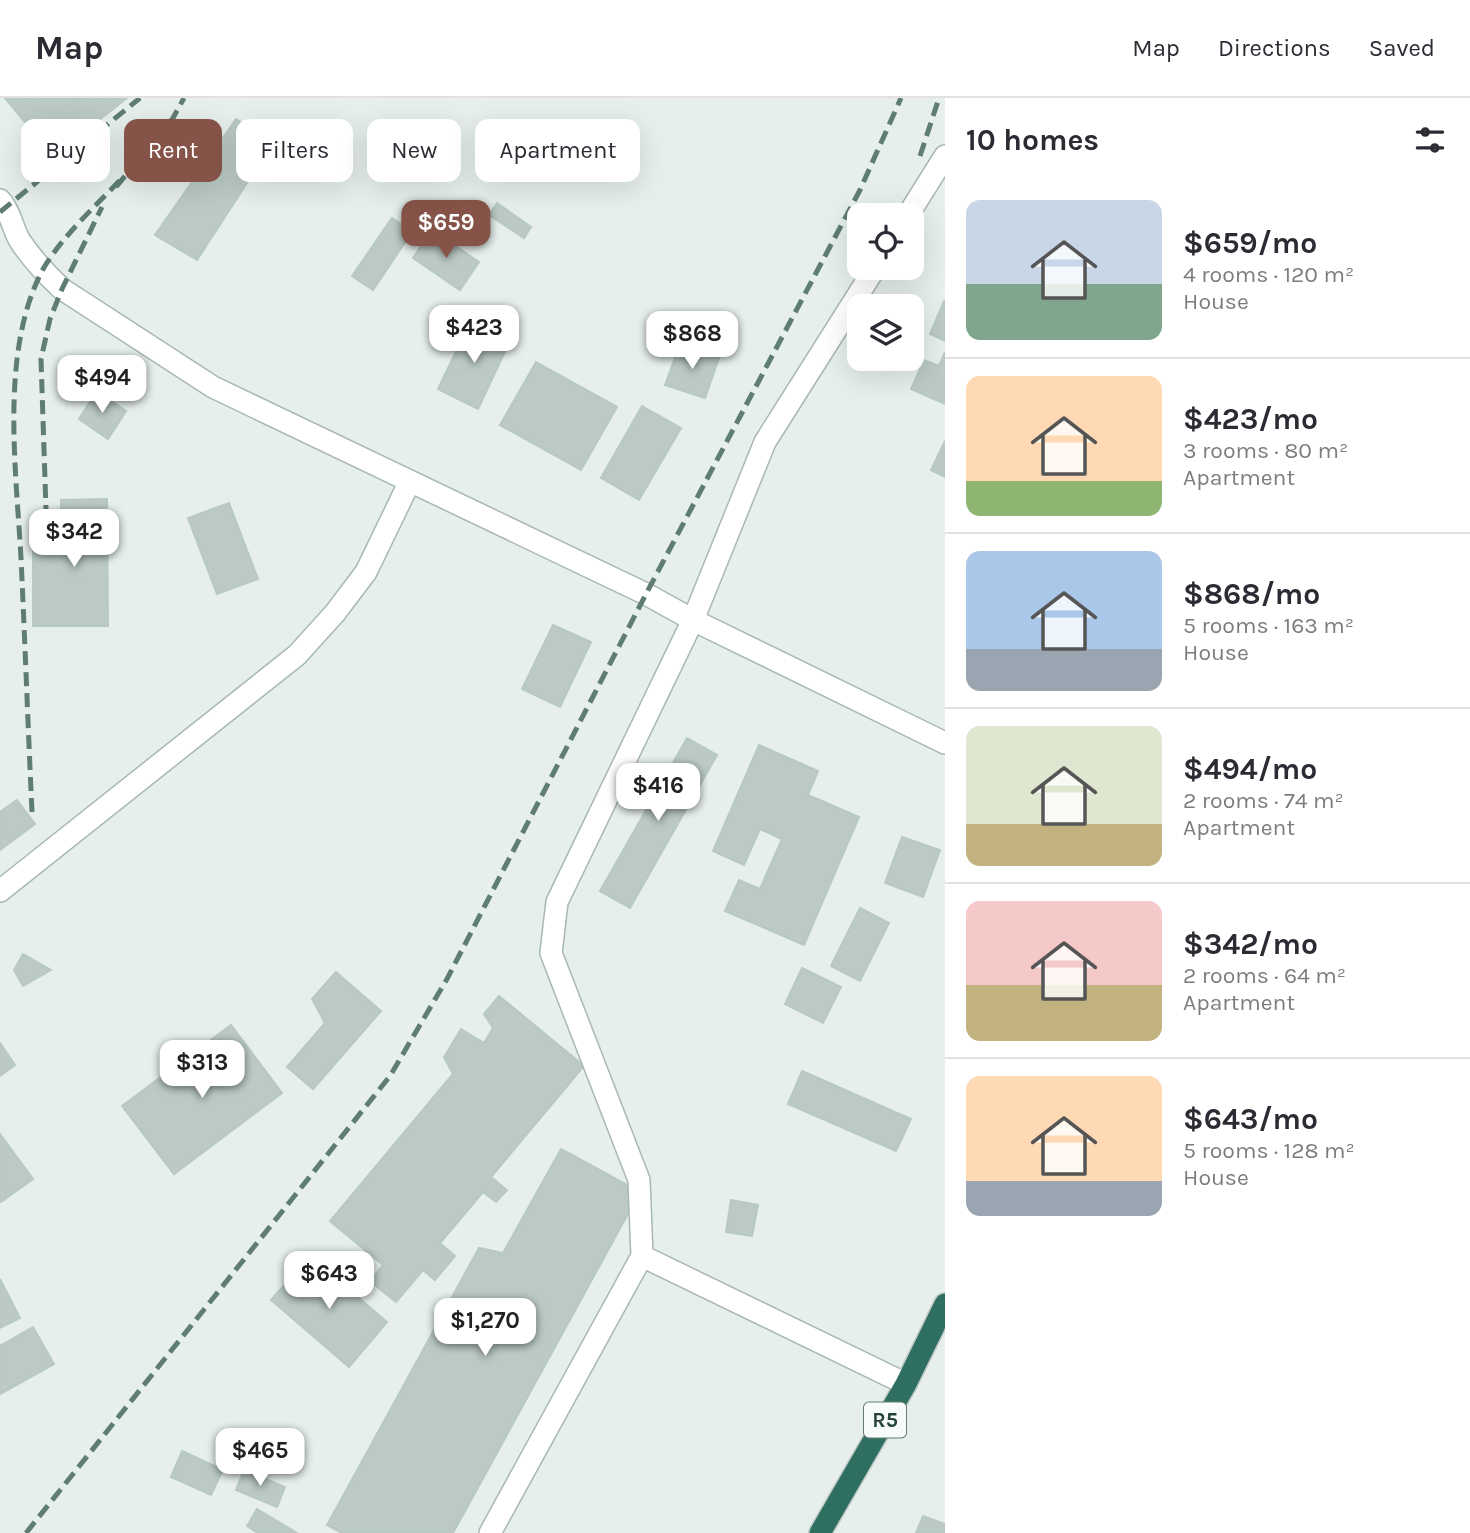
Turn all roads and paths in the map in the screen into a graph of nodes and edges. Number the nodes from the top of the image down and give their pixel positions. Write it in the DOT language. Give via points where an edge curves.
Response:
graph roads {
  1 [pos="945,156"];
  2 [pos="0,200"];
  3 [pos="916,203"];
  4 [pos="867,280"];
  5 [pos="411,481"];
  6 [pos="693,620"];
  7 [pos="945,743"];
  8 [pos="0,891"];
  9 [pos="642,1256"];
  10 [pos="945,1304"];
  11 [pos="906,1384"];
  12 [pos="490,1533"];
  13 [pos="820,1533"];
  1 -- 3 [label="street"];
  2 -- 5 [label="street" via="19,240 62,289 213,387"];
  4 -- 6 [label="street" via="765,442"];
  5 -- 6 [label="street"];
  5 -- 8 [label="street" via="366,572 298,655"];
  6 -- 7 [label="street"];
  6 -- 9 [label="street" via="557,902 551,953 639,1180"];
  9 -- 11 [label="street"];
  9 -- 12 [label="street"];
  10 -- 11 [label="highway, R5"];
  11 -- 13 [label="highway, R5"];
}
